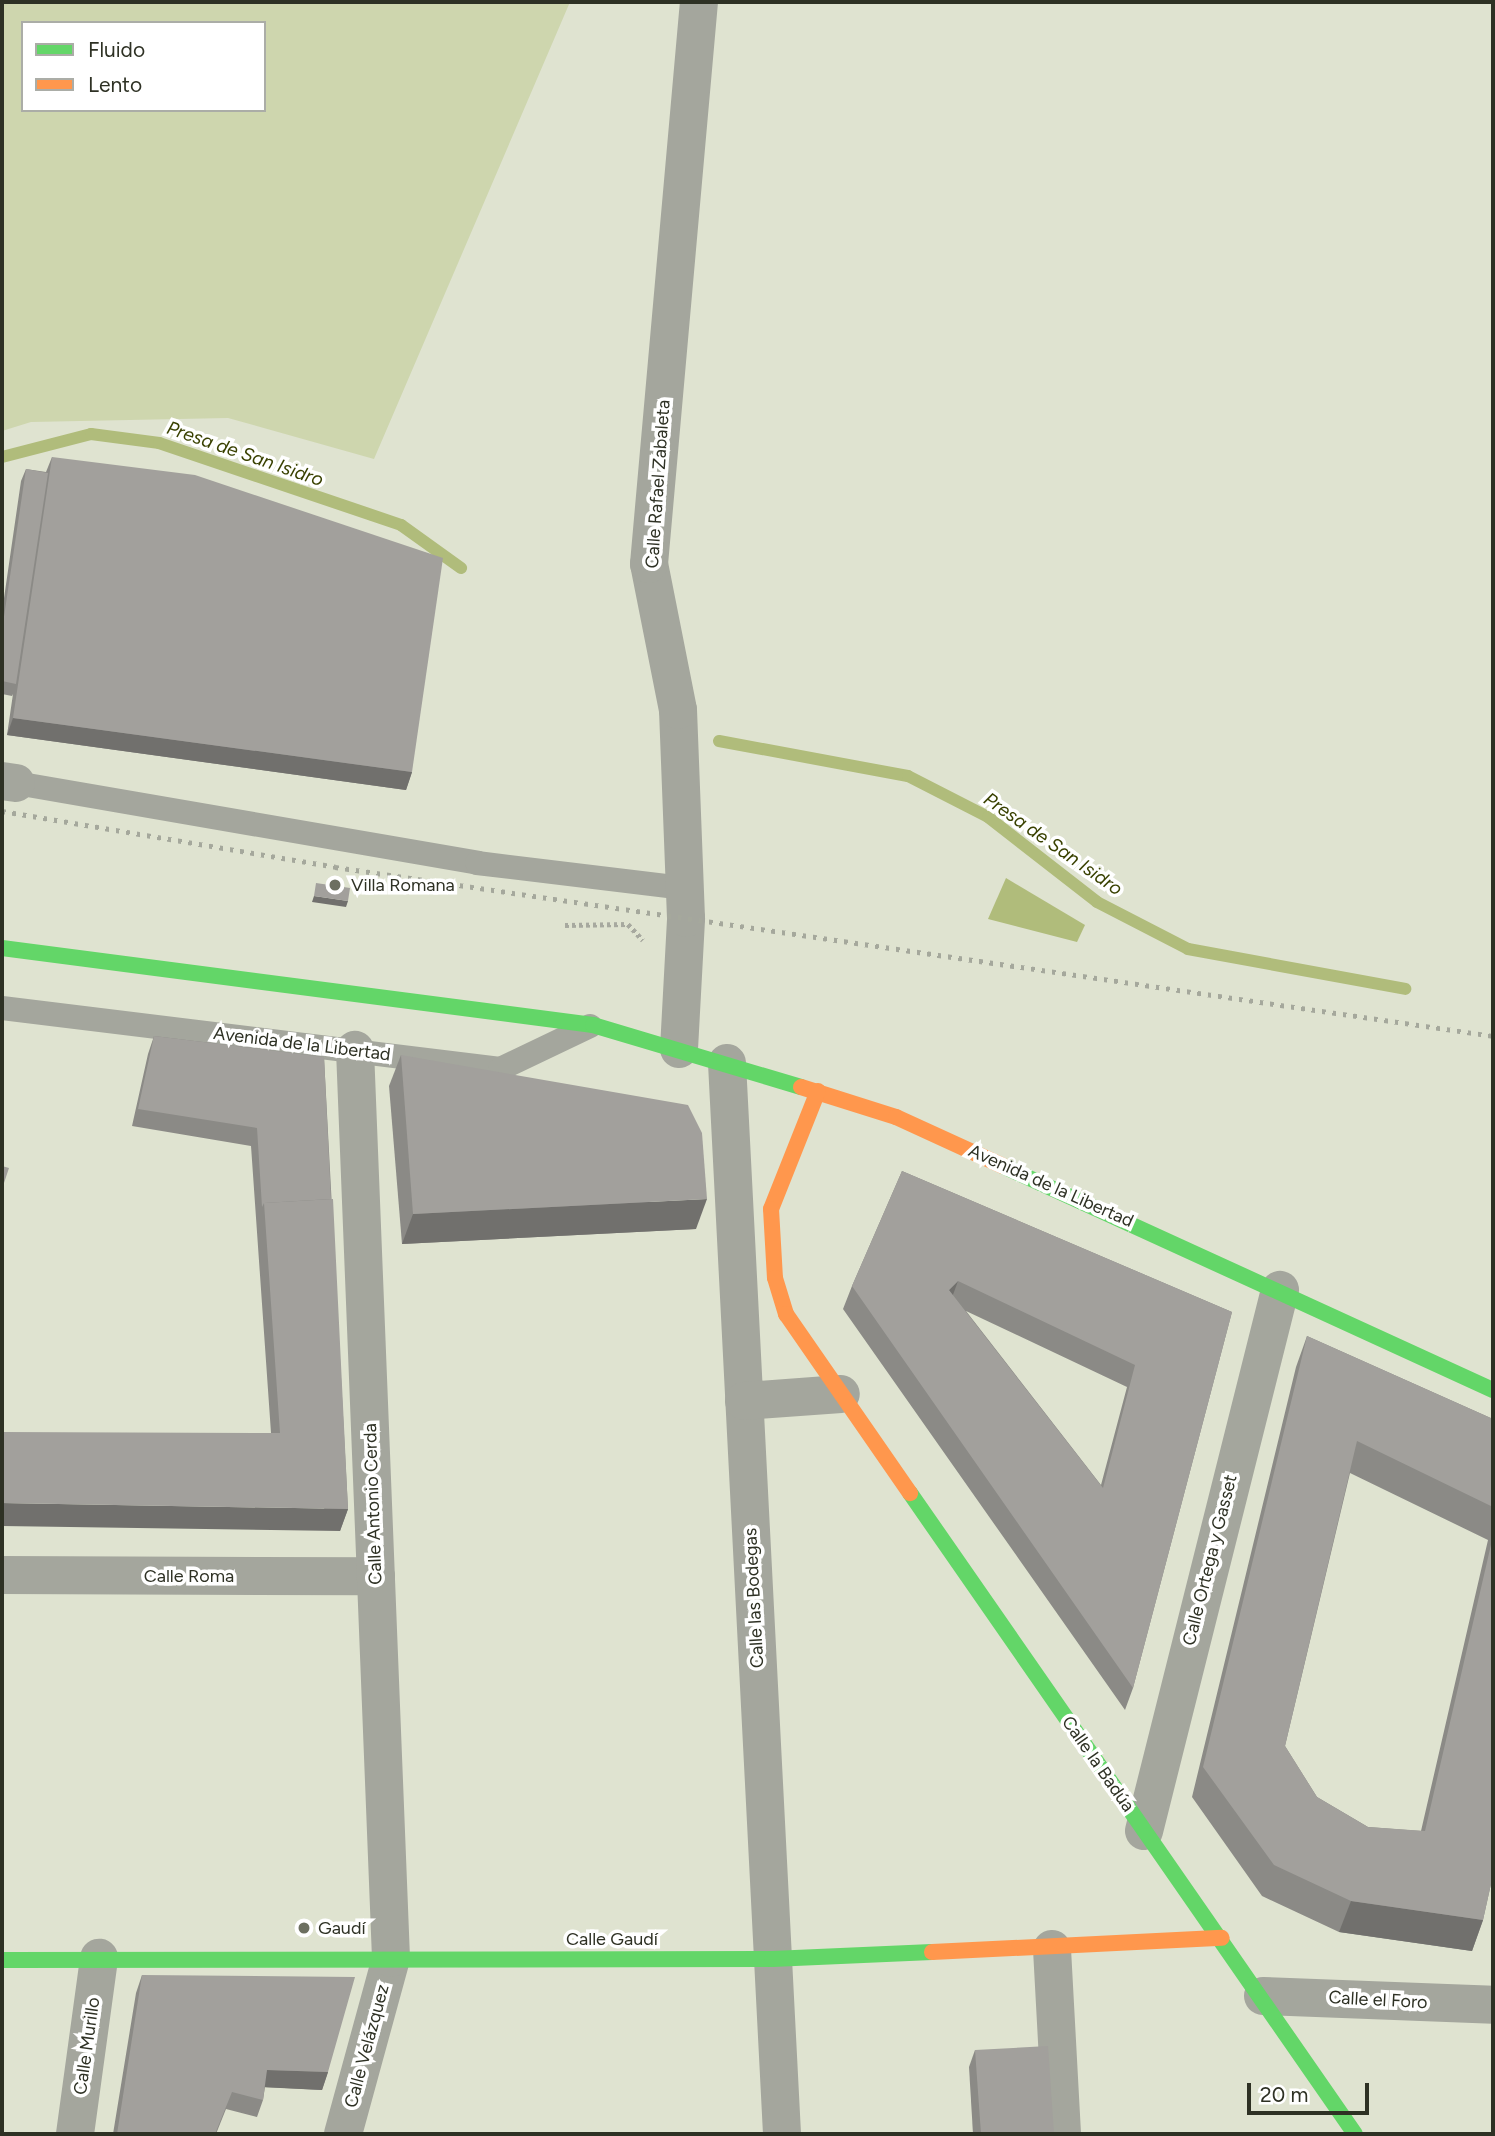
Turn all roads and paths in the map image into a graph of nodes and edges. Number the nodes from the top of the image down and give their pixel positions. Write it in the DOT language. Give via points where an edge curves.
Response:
graph roads {
  1 [pos="699,2"];
  2 [pos="9,782"];
  3 [pos="685,888"];
  4 [pos="565,925"];
  5 [pos="2,948"];
  6 [pos="651,949"];
  7 [pos="2,1008"];
  8 [pos="593,1025"];
  9 [pos="679,1049"];
  10 [pos="355,1050"];
  11 [pos="727,1063"];
  12 [pos="818,1091"];
  13 [pos="737,1250"];
  14 [pos="1280,1290"];
  15 [pos="786,1314"];
  16 [pos="1493,1390"];
  17 [pos="841,1394"];
  18 [pos="744,1401"];
  19 [pos="2,1575"];
  20 [pos="376,1576"];
  21 [pos="1144,1831"];
  22 [pos="1222,1938"];
  23 [pos="1052,1949"];
  24 [pos="99,1958"];
  25 [pos="391,1958"];
  26 [pos="772,1959"];
  27 [pos="2,1960"];
  28 [pos="1263,1996"];
  29 [pos="1493,2005"];
  30 [pos="75,2134"];
  31 [pos="343,2134"];
  32 [pos="782,2134"];
  33 [pos="1062,2134"];
  34 [pos="1355,2134"];
  1 -- 3 [label="street, Calle Rafael Zabaleta" via="649,564 678,710"];
  2 -- 3 [label="lane" via="477,863"];
  3 -- 9 [label="street, Calle Rafael Zabaleta"];
  4 -- 6 [label="path" via="628,924"];
  5 -- 8 [label="street, Avenida de la Libertad"];
  7 -- 10 [label="lane, Avenida de la Libertad"];
  8 -- 9 [label="street, Avenida de la Libertad"];
  8 -- 10 [label="lane, Avenida de la Libertad" via="500,1069"];
  9 -- 11 [label="street, Avenida de la Libertad"];
  10 -- 20 [label="street, Calle Antonio Cerda"];
  11 -- 12 [label="street, Avenida de la Libertad"];
  11 -- 13 [label="street, Calle las Bodegas"];
  12 -- 14 [label="street, Avenida de la Libertad" via="896,1117"];
  12 -- 15 [label="street, Calle la Badúa" via="771,1209 775,1278"];
  13 -- 15 [label="street"];
  13 -- 18 [label="street, Calle las Bodegas"];
  14 -- 16 [label="street, Avenida de la Libertad"];
  14 -- 21 [label="street, Calle Ortega y Gasset"];
  15 -- 17 [label="street, Calle la Badúa"];
  17 -- 18 [label="street"];
  17 -- 21 [label="street, Calle la Badúa"];
  18 -- 26 [label="street, Calle las Bodegas"];
  19 -- 20 [label="street, Calle Roma"];
  20 -- 25 [label="street, Calle Antonio Cerda"];
  21 -- 22 [label="street, Calle la Badúa"];
  22 -- 23 [label="street, Calle Gaudí"];
  22 -- 28 [label="street, Calle la Badúa"];
  23 -- 26 [label="street, Calle Gaudí"];
  23 -- 33 [label="street"];
  24 -- 25 [label="street, Calle Gaudí"];
  24 -- 27 [label="street, Calle Gaudí"];
  24 -- 30 [label="street, Calle Murillo"];
  25 -- 26 [label="street, Calle Gaudí"];
  25 -- 31 [label="street, Calle Velázquez"];
  26 -- 32 [label="street, Calle las Bodegas"];
  28 -- 29 [label="street, Calle el Foro"];
  28 -- 34 [label="street, Calle la Badúa"];
}
